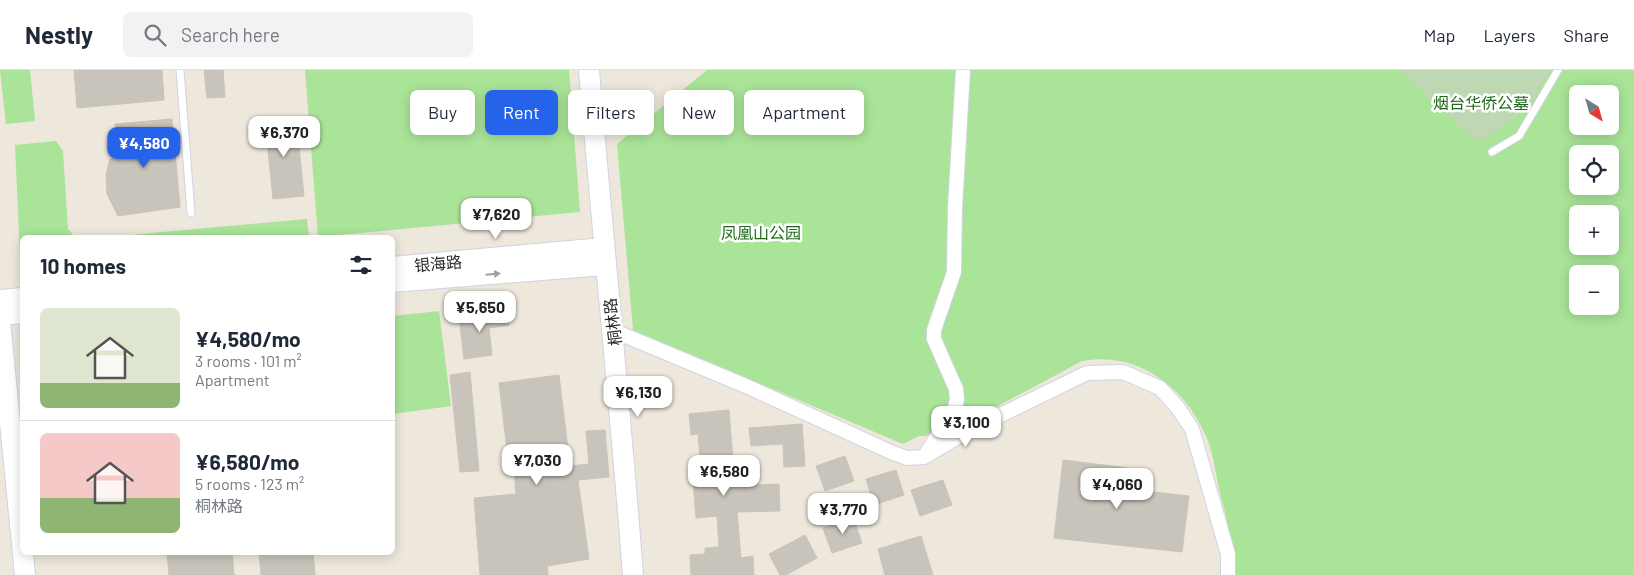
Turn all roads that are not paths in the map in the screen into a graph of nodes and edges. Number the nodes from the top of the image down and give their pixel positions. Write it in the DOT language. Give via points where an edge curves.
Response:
graph roads {
  1 [pos="180,70"];
  2 [pos="589,70"];
  3 [pos="963,70"];
  4 [pos="1558,70"];
  5 [pos="1492,152"];
  6 [pos="191,213"];
  7 [pos="604,257"];
  8 [pos="395,267"];
  9 [pos="395,282"];
  10 [pos="20,298"];
  11 [pos="0,300"];
  12 [pos="20,313"];
  13 [pos="0,315"];
  14 [pos="0,321"];
  15 [pos="614,331"];
  16 [pos="924,457"];
  17 [pos="20,533"];
  18 [pos="22,555"];
  19 [pos="24,575"];
  20 [pos="633,575"];
  21 [pos="1228,575"];
  1 -- 6 [label="lane"];
  2 -- 7 [label="street, 桐林路"];
  3 -- 16 [label="street" via="954,272 934,330 934,339 958,399"];
  4 -- 5 [label="lane" via="1519,136"];
  7 -- 8 [label="street, 银海路"];
  9 -- 7 [label="street, 银海路, one-way"];
  7 -- 15 [label="street, 桐林路"];
  10 -- 11 [label="street"];
  12 -- 13 [label="street"];
  14 -- 17 [label="street"];
  15 -- 16 [label="street" via="906,458"];
  15 -- 20 [label="street, 桐林路"];
  16 -- 21 [label="street" via="966,432 1087,373 1123,372 1160,388 1192,429 1228,554"];
  18 -- 19 [label="street"];
}
